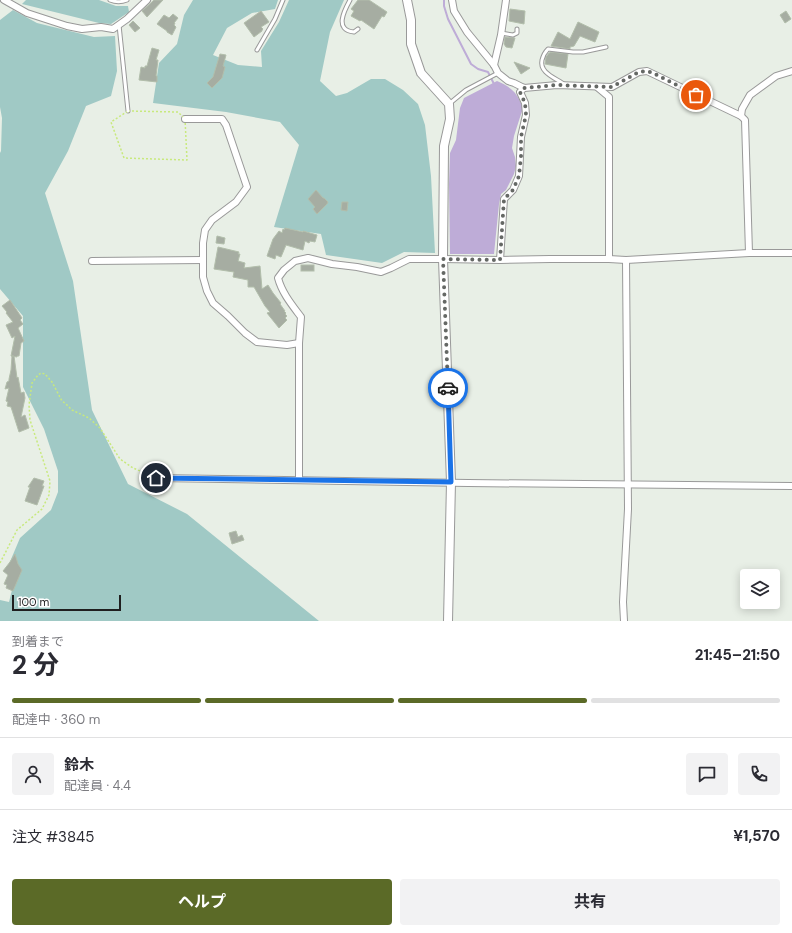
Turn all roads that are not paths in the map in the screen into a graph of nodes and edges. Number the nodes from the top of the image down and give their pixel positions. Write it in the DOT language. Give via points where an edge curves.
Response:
graph roads {
  1 [pos="4,0"];
  2 [pos="110,0"];
  3 [pos="127,0"];
  4 [pos="148,0"];
  5 [pos="283,0"];
  6 [pos="350,0"];
  7 [pos="407,0"];
  8 [pos="452,0"];
  9 [pos="506,0"];
  10 [pos="119,25"];
  11 [pos="358,29"];
  12 [pos="517,30"];
  13 [pos="501,33"];
  14 [pos="606,47"];
  15 [pos="257,50"];
  16 [pos="494,65"];
  17 [pos="792,72"];
  18 [pos="493,76"];
  19 [pos="566,86"];
  20 [pos="598,87"];
  21 [pos="524,88"];
  22 [pos="449,104"];
  23 [pos="128,111"];
  24 [pos="741,116"];
  25 [pos="184,119"];
  26 [pos="792,253"];
  27 [pos="749,254"];
  28 [pos="443,259"];
  29 [pos="609,259"];
  30 [pos="203,260"];
  31 [pos="500,260"];
  32 [pos="626,260"];
  33 [pos="92,261"];
  34 [pos="299,343"];
  35 [pos="156,478"];
  36 [pos="298,480"];
  37 [pos="451,482"];
  38 [pos="628,485"];
  39 [pos="792,486"];
  40 [pos="448,621"];
  41 [pos="624,621"];
  1 -- 10 [label="street" via="27,13 67,26 82,29 113,29"];
  2 -- 3 [label="lane"];
  4 -- 10 [label="street"];
  5 -- 15 [label="lane"];
  6 -- 11 [label="lane" via="342,16 342,24 348,32"];
  7 -- 22 [label="street" via="411,20 411,44 421,73"];
  8 -- 16 [label="street" via="454,11 467,32"];
  9 -- 13 [label="street"];
  10 -- 23 [label="lane"];
  12 -- 13 [label="lane" via="513,35"];
  13 -- 16 [label="street"];
  14 -- 19 [label="lane" via="583,52 548,49 541,65 544,71"];
  16 -- 18 [label="street"];
  17 -- 24 [label="street" via="776,76 750,95"];
  18 -- 21 [label="street"];
  18 -- 22 [label="lane" via="466,90"];
  19 -- 20 [label="street"];
  19 -- 21 [label="street"];
  20 -- 24 [label="street" via="612,87 639,72 647,71"];
  20 -- 29 [label="street" via="609,97"];
  21 -- 31 [label="street" via="520,92 525,103 526,115 521,137 519,176 513,190 504,199"];
  22 -- 28 [label="street" via="450,119 444,146"];
  24 -- 27 [label="street" via="745,120"];
  25 -- 30 [label="street" via="222,119 247,187 236,202 212,220 203,243"];
  26 -- 27 [label="street"];
  27 -- 32 [label="street"];
  28 -- 31 [label="street"];
  28 -- 34 [label="street" via="409,259 381,272 308,258 295,261 278,278 280,286 301,317"];
  28 -- 37 [label="street"];
  29 -- 31 [label="street"];
  29 -- 32 [label="street"];
  30 -- 33 [label="street"];
  30 -- 34 [label="street" via="207,291 213,303 245,333 257,342 287,345"];
  32 -- 38 [label="street"];
  34 -- 36 [label="street"];
  35 -- 36 [label="street"];
  36 -- 37 [label="street"];
  37 -- 38 [label="street"];
  37 -- 40 [label="street"];
  38 -- 39 [label="street"];
  38 -- 41 [label="street"];
}
